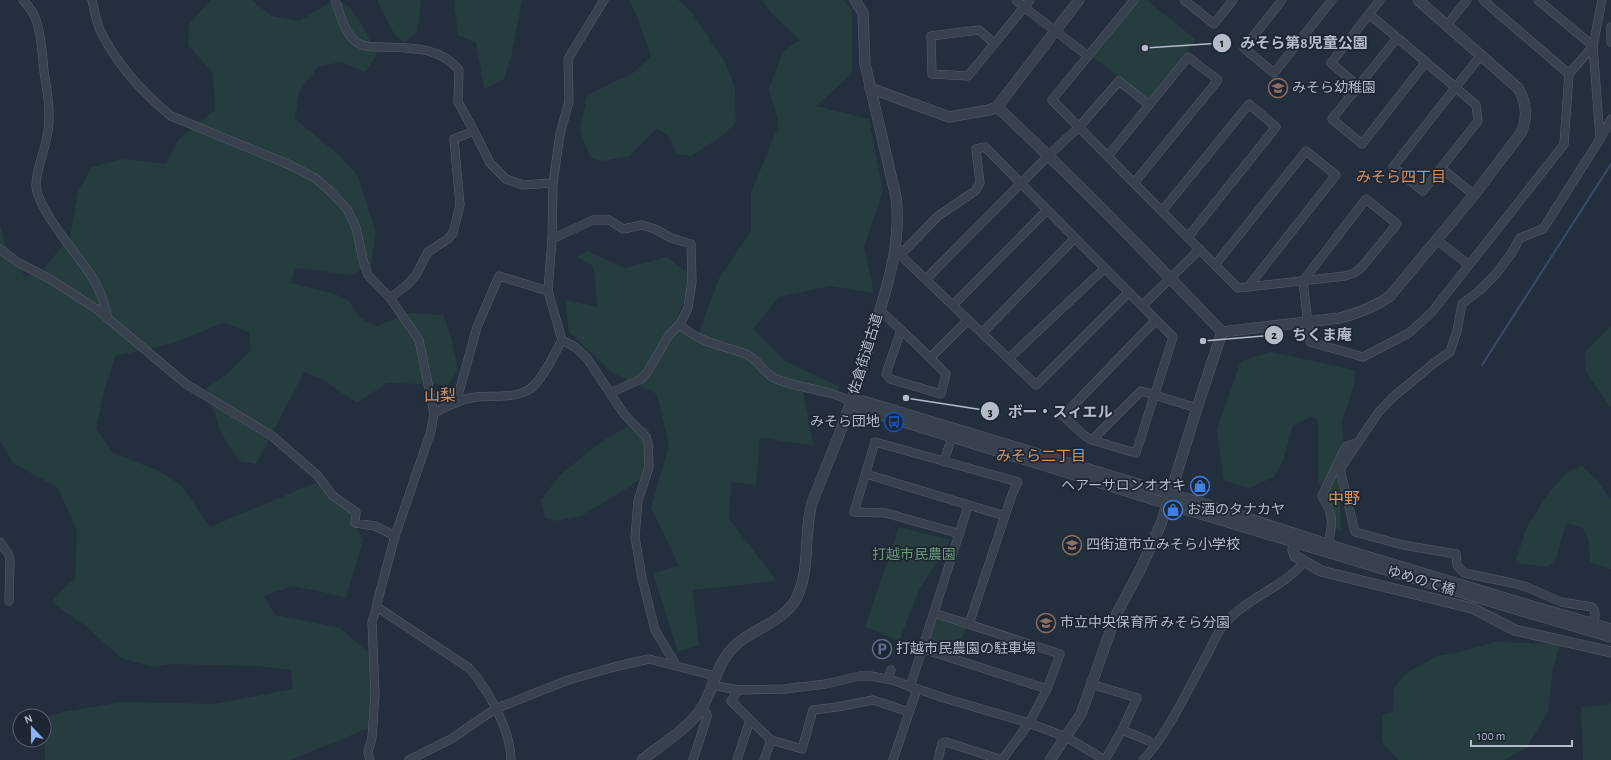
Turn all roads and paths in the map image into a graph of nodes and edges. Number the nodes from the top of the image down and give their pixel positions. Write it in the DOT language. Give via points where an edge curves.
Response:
graph roads {
  1 [pos="23,0"];
  2 [pos="92,0"];
  3 [pos="334,0"];
  4 [pos="604,0"];
  5 [pos="855,0"];
  6 [pos="1016,0"];
  7 [pos="1030,0"];
  8 [pos="1079,0"];
  9 [pos="1134,0"];
  10 [pos="1184,0"];
  11 [pos="1233,0"];
  12 [pos="1282,0"];
  13 [pos="1332,0"];
  14 [pos="1380,0"];
  15 [pos="1418,0"];
  16 [pos="1467,0"];
  17 [pos="1483,0"];
  18 [pos="1538,0"];
  19 [pos="1601,1"];
  20 [pos="1024,8"];
  21 [pos="1369,14"];
  22 [pos="1447,25"];
  23 [pos="1611,27"];
  24 [pos="1055,30"];
  25 [pos="1397,38"];
  26 [pos="1611,42"];
  27 [pos="994,44"];
  28 [pos="1593,46"];
  29 [pos="1481,55"];
  30 [pos="1088,56"];
  31 [pos="1426,62"];
  32 [pos="1569,74"];
  33 [pos="1358,86"];
  34 [pos="870,88"];
  35 [pos="1456,88"];
  36 [pos="1148,105"];
  37 [pos="997,107"];
  38 [pos="1611,119"];
  39 [pos="1079,127"];
  40 [pos="474,131"];
  41 [pos="1600,139"];
  42 [pos="1049,155"];
  43 [pos="1108,156"];
  44 [pos="1441,168"];
  45 [pos="553,183"];
  46 [pos="1134,183"];
  47 [pos="1021,184"];
  48 [pos="1474,195"];
  49 [pos="1047,210"];
  50 [pos="1162,211"];
  51 [pos="1188,237"];
  52 [pos="1075,238"];
  53 [pos="552,239"];
  54 [pos="1437,240"];
  55 [pos="0,249"];
  56 [pos="1200,249"];
  57 [pos="896,250"];
  58 [pos="1215,265"];
  59 [pos="1469,265"];
  60 [pos="1105,268"];
  61 [pos="1170,278"];
  62 [pos="926,279"];
  63 [pos="1302,280"];
  64 [pos="1248,287"];
  65 [pos="548,291"];
  66 [pos="1129,292"];
  67 [pos="390,298"];
  68 [pos="953,305"];
  69 [pos="1142,306"];
  70 [pos="880,310"];
  71 [pos="109,320"];
  72 [pos="968,320"];
  73 [pos="1156,320"];
  74 [pos="1307,322"];
  75 [pos="680,324"];
  76 [pos="901,330"];
  77 [pos="1222,332"];
  78 [pos="982,333"];
  79 [pos="562,340"];
  80 [pos="930,358"];
  81 [pos="1008,359"];
  82 [pos="610,393"];
  83 [pos="1155,395"];
  84 [pos="852,402"];
  85 [pos="456,403"];
  86 [pos="1197,408"];
  87 [pos="434,413"];
  88 [pos="952,436"];
  89 [pos="1092,440"];
  90 [pos="1355,445"];
  91 [pos="944,462"];
  92 [pos="866,474"];
  93 [pos="1169,500"];
  94 [pos="968,506"];
  95 [pos="1005,516"];
  96 [pos="960,534"];
  97 [pos="396,536"];
  98 [pos="0,542"];
  99 [pos="1295,542"];
  100 [pos="1331,548"];
  101 [pos="1304,562"];
  102 [pos="1464,574"];
  103 [pos="9,601"];
  104 [pos="1456,604"];
  105 [pos="1513,605"];
  106 [pos="377,607"];
  107 [pos="934,613"];
  108 [pos="969,624"];
  109 [pos="1593,624"];
  110 [pos="1611,629"];
  111 [pos="1611,637"];
  112 [pos="923,649"];
  113 [pos="1611,652"];
  114 [pos="676,665"];
  115 [pos="891,670"];
  116 [pos="888,679"];
  117 [pos="713,680"];
  118 [pos="1091,684"];
  119 [pos="914,688"];
  120 [pos="1047,689"];
  121 [pos="738,690"];
  122 [pos="495,709"];
  123 [pos="700,711"];
  124 [pos="909,712"];
  125 [pos="750,720"];
  126 [pos="1029,723"];
  127 [pos="1122,730"];
  128 [pos="1066,737"];
  129 [pos="771,740"];
  130 [pos="1149,740"];
  131 [pos="370,760"];
  132 [pos="409,760"];
  133 [pos="511,760"];
  134 [pos="642,760"];
  135 [pos="693,760"];
  136 [pos="737,760"];
  137 [pos="764,760"];
  138 [pos="893,760"];
  139 [pos="938,760"];
  140 [pos="1002,760"];
  141 [pos="1050,760"];
  142 [pos="1143,760"];
  1 -- 71 [label="street" via="31,8 36,20 49,111 46,146 37,177 39,200 93,278 101,293"];
  2 -- 67 [label="street" via="107,43 134,81 154,103 171,116 290,165 315,178 331,192 346,209 356,228 362,260 368,275"];
  3 -- 40 [label="street" via="347,31 363,46 424,49 453,62 459,70 458,102"];
  4 -- 45 [label="street" via="568,59 569,101 560,134"];
  5 -- 34 [label="street, 佐倉街道古道" via="863,13 865,64"];
  6 -- 20 [label="street"];
  7 -- 20 [label="street"];
  8 -- 24 [label="street"];
  9 -- 30 [label="street"];
  10 -- 11 [label="street" via="1214,24"];
  12 -- 13 [label="street" via="1244,48 1274,73"];
  14 -- 21 [label="street"];
  15 -- 22 [label="street"];
  16 -- 22 [label="street"];
  17 -- 32 [label="street"];
  18 -- 28 [label="street"];
  19 -- 28 [label="street"];
  20 -- 24 [label="street"];
  20 -- 27 [label="street"];
  21 -- 25 [label="street"];
  21 -- 33 [label="street" via="1330,63"];
  22 -- 29 [label="street"];
  23 -- 26 [label="street"];
  24 -- 30 [label="street"];
  24 -- 37 [label="street"];
  25 -- 31 [label="street"];
  25 -- 33 [label="street"];
  27 -- 27 [label="street" via="968,76 932,74 932,36 979,30"];
  28 -- 32 [label="street"];
  28 -- 41 [label="street"];
  29 -- 35 [label="street"];
  29 -- 48 [label="street" via="1518,88 1524,97 1526,122 1521,133"];
  30 -- 39 [label="street" via="1052,100"];
  31 -- 33 [label="street" via="1362,144 1332,119"];
  31 -- 35 [label="street"];
  32 -- 59 [label="street" via="1562,148"];
  34 -- 37 [label="street" via="949,117"];
  34 -- 57 [label="street, 佐倉街道古道" via="896,196 899,225"];
  35 -- 44 [label="street" via="1476,105 1478,121"];
  35 -- 44 [label="street" via="1393,167 1423,191"];
  36 -- 39 [label="street" via="1119,81"];
  36 -- 43 [label="street"];
  36 -- 46 [label="street" via="1188,57 1218,80"];
  37 -- 42 [label="street"];
  38 -- 41 [label="street"];
  39 -- 42 [label="street"];
  39 -- 43 [label="street"];
  40 -- 45 [label="street" via="490,163 506,179 524,185"];
  40 -- 67 [label="street" via="454,139 460,205 453,233 428,252 407,285"];
  41 -- 90 [label="street" via="1543,229 1520,238 1496,274 1462,304 1450,352 1392,398"];
  42 -- 47 [label="street"];
  42 -- 61 [label="street"];
  43 -- 46 [label="street"];
  44 -- 48 [label="street"];
  45 -- 53 [label="street"];
  46 -- 50 [label="street"];
  47 -- 49 [label="street"];
  47 -- 57 [label="street" via="985,147 976,149 980,183 975,191 938,216 905,250"];
  47 -- 62 [label="street"];
  48 -- 54 [label="street"];
  49 -- 52 [label="street"];
  49 -- 68 [label="street"];
  50 -- 51 [label="street"];
  50 -- 51 [label="street" via="1249,104 1276,127"];
  51 -- 56 [label="street"];
  52 -- 60 [label="street"];
  52 -- 78 [label="street"];
  53 -- 65 [label="street"];
  53 -- 75 [label="street" via="593,220 609,220 623,229 642,225 691,244 692,281 688,308"];
  54 -- 59 [label="street"];
  54 -- 74 [label="street" via="1390,296 1382,302 1340,318"];
  55 -- 71 [label="street" via="17,262 76,295"];
  56 -- 58 [label="street"];
  56 -- 61 [label="street"];
  57 -- 62 [label="street"];
  57 -- 70 [label="street, 佐倉街道古道"];
  58 -- 64 [label="street" via="1238,288"];
  58 -- 64 [label="street" via="1306,151 1336,176"];
  59 -- 74 [label="street" via="1432,312 1409,333 1363,357 1310,342"];
  60 -- 66 [label="street"];
  60 -- 81 [label="street"];
  61 -- 69 [label="street"];
  61 -- 77 [label="street"];
  62 -- 68 [label="street"];
  63 -- 63 [label="street" via="1354,273 1397,224 1366,199"];
  63 -- 64 [label="street"];
  63 -- 74 [label="street"];
  65 -- 79 [label="street"];
  65 -- 85 [label="street" via="499,276 477,327"];
  66 -- 69 [label="street"];
  66 -- 81 [label="street" via="1036,385"];
  67 -- 87 [label="street" via="419,340"];
  68 -- 72 [label="street"];
  69 -- 73 [label="street"];
  70 -- 76 [label="street"];
  70 -- 84 [label="street, 佐倉街道古道"];
  71 -- 97 [label="street" via="186,384 272,436 317,475 333,496 356,512 355,523 375,526"];
  72 -- 78 [label="street"];
  72 -- 80 [label="street"];
  73 -- 83 [label="street" via="1173,337"];
  73 -- 89 [label="street" via="1063,416"];
  74 -- 77 [label="street"];
  75 -- 82 [label="street" via="669,335 641,379"];
  75 -- 84 [label="street" via="687,332 712,344 747,354 775,378 840,396"];
  76 -- 80 [label="street"];
  76 -- 80 [label="street" via="886,374 890,379 941,394 946,374"];
  77 -- 86 [label="street"];
  78 -- 81 [label="street"];
  79 -- 82 [label="street" via="587,358"];
  79 -- 85 [label="street" via="536,384 530,389 512,395 470,398"];
  82 -- 114 [label="street" via="648,443 649,467 638,502 635,537 655,630"];
  83 -- 86 [label="street"];
  83 -- 89 [label="street" via="1141,390"];
  83 -- 89 [label="street" via="1136,453"];
  84 -- 88 [label="street" via="859,408"];
  84 -- 93 [label="street" via="863,401"];
  84 -- 117 [label="street, 佐倉街道古道" via="810,508 804,569 797,598 789,609 739,643 724,659"];
  85 -- 87 [label="street"];
  86 -- 93 [label="street"];
  87 -- 97 [label="street"];
  88 -- 91 [label="street"];
  88 -- 93 [label="street"];
  90 -- 100 [label="street" via="1347,446 1343,452 1322,496 1329,508 1332,521"];
  90 -- 102 [label="street" via="1340,469 1355,532 1403,545 1456,554 1457,565"];
  91 -- 92 [label="street" via="875,442"];
  91 -- 95 [label="street" via="1018,482"];
  92 -- 94 [label="street"];
  92 -- 96 [label="street" via="854,512 886,513"];
  93 -- 99 [label="street"];
  93 -- 100 [label="street"];
  93 -- 118 [label="street" via="1141,568 1116,615"];
  94 -- 95 [label="street"];
  94 -- 96 [label="street"];
  95 -- 108 [label="street"];
  96 -- 107 [label="street"];
  97 -- 106 [label="street"];
  98 -- 103 [label="street" via="10,560"];
  99 -- 100 [label="street"];
  99 -- 101 [label="street" via="1295,556"];
  100 -- 105 [label="street, ゆめのて橋, bridge"];
  101 -- 104 [label="street" via="1320,571"];
  101 -- 142 [label="street" via="1296,573 1237,610 1222,626 1169,724"];
  102 -- 104 [label="street"];
  102 -- 109 [label="street" via="1527,587 1561,602 1592,607 1596,614"];
  104 -- 113 [label="street" via="1478,610 1515,630"];
  105 -- 109 [label="street"];
  105 -- 111 [label="street"];
  106 -- 122 [label="street" via="470,668"];
  106 -- 131 [label="street" via="372,622 375,694 372,738 368,752"];
  107 -- 108 [label="street"];
  107 -- 112 [label="street"];
  108 -- 120 [label="street" via="1060,654"];
  109 -- 110 [label="street"];
  112 -- 119 [label="street"];
  112 -- 120 [label="street"];
  114 -- 117 [label="street"];
  114 -- 122 [label="street" via="649,659 618,666 568,680"];
  115 -- 116 [label="street"];
  116 -- 119 [label="street"];
  116 -- 121 [label="street" via="859,676 826,684 784,689"];
  117 -- 121 [label="street"];
  117 -- 123 [label="street, 佐倉街道古道" via="710,693"];
  118 -- 127 [label="street" via="1137,698"];
  118 -- 128 [label="street" via="1081,714"];
  119 -- 124 [label="street"];
  119 -- 126 [label="street"];
  120 -- 126 [label="street"];
  121 -- 125 [label="street" via="732,701"];
  122 -- 132 [label="street" via="451,739"];
  122 -- 133 [label="street" via="509,742"];
  123 -- 134 [label="street, 佐倉街道古道" via="688,724"];
  123 -- 135 [label="street" via="707,714 707,717"];
  124 -- 129 [label="street" via="873,700 813,710 802,749"];
  124 -- 138 [label="street"];
  125 -- 129 [label="street"];
  125 -- 136 [label="street"];
  126 -- 128 [label="street"];
  126 -- 140 [label="street"];
  127 -- 128 [label="street" via="1105,760"];
  127 -- 130 [label="street"];
  128 -- 141 [label="street"];
  129 -- 137 [label="street"];
  139 -- 140 [label="street" via="942,743 946,742"];
}
